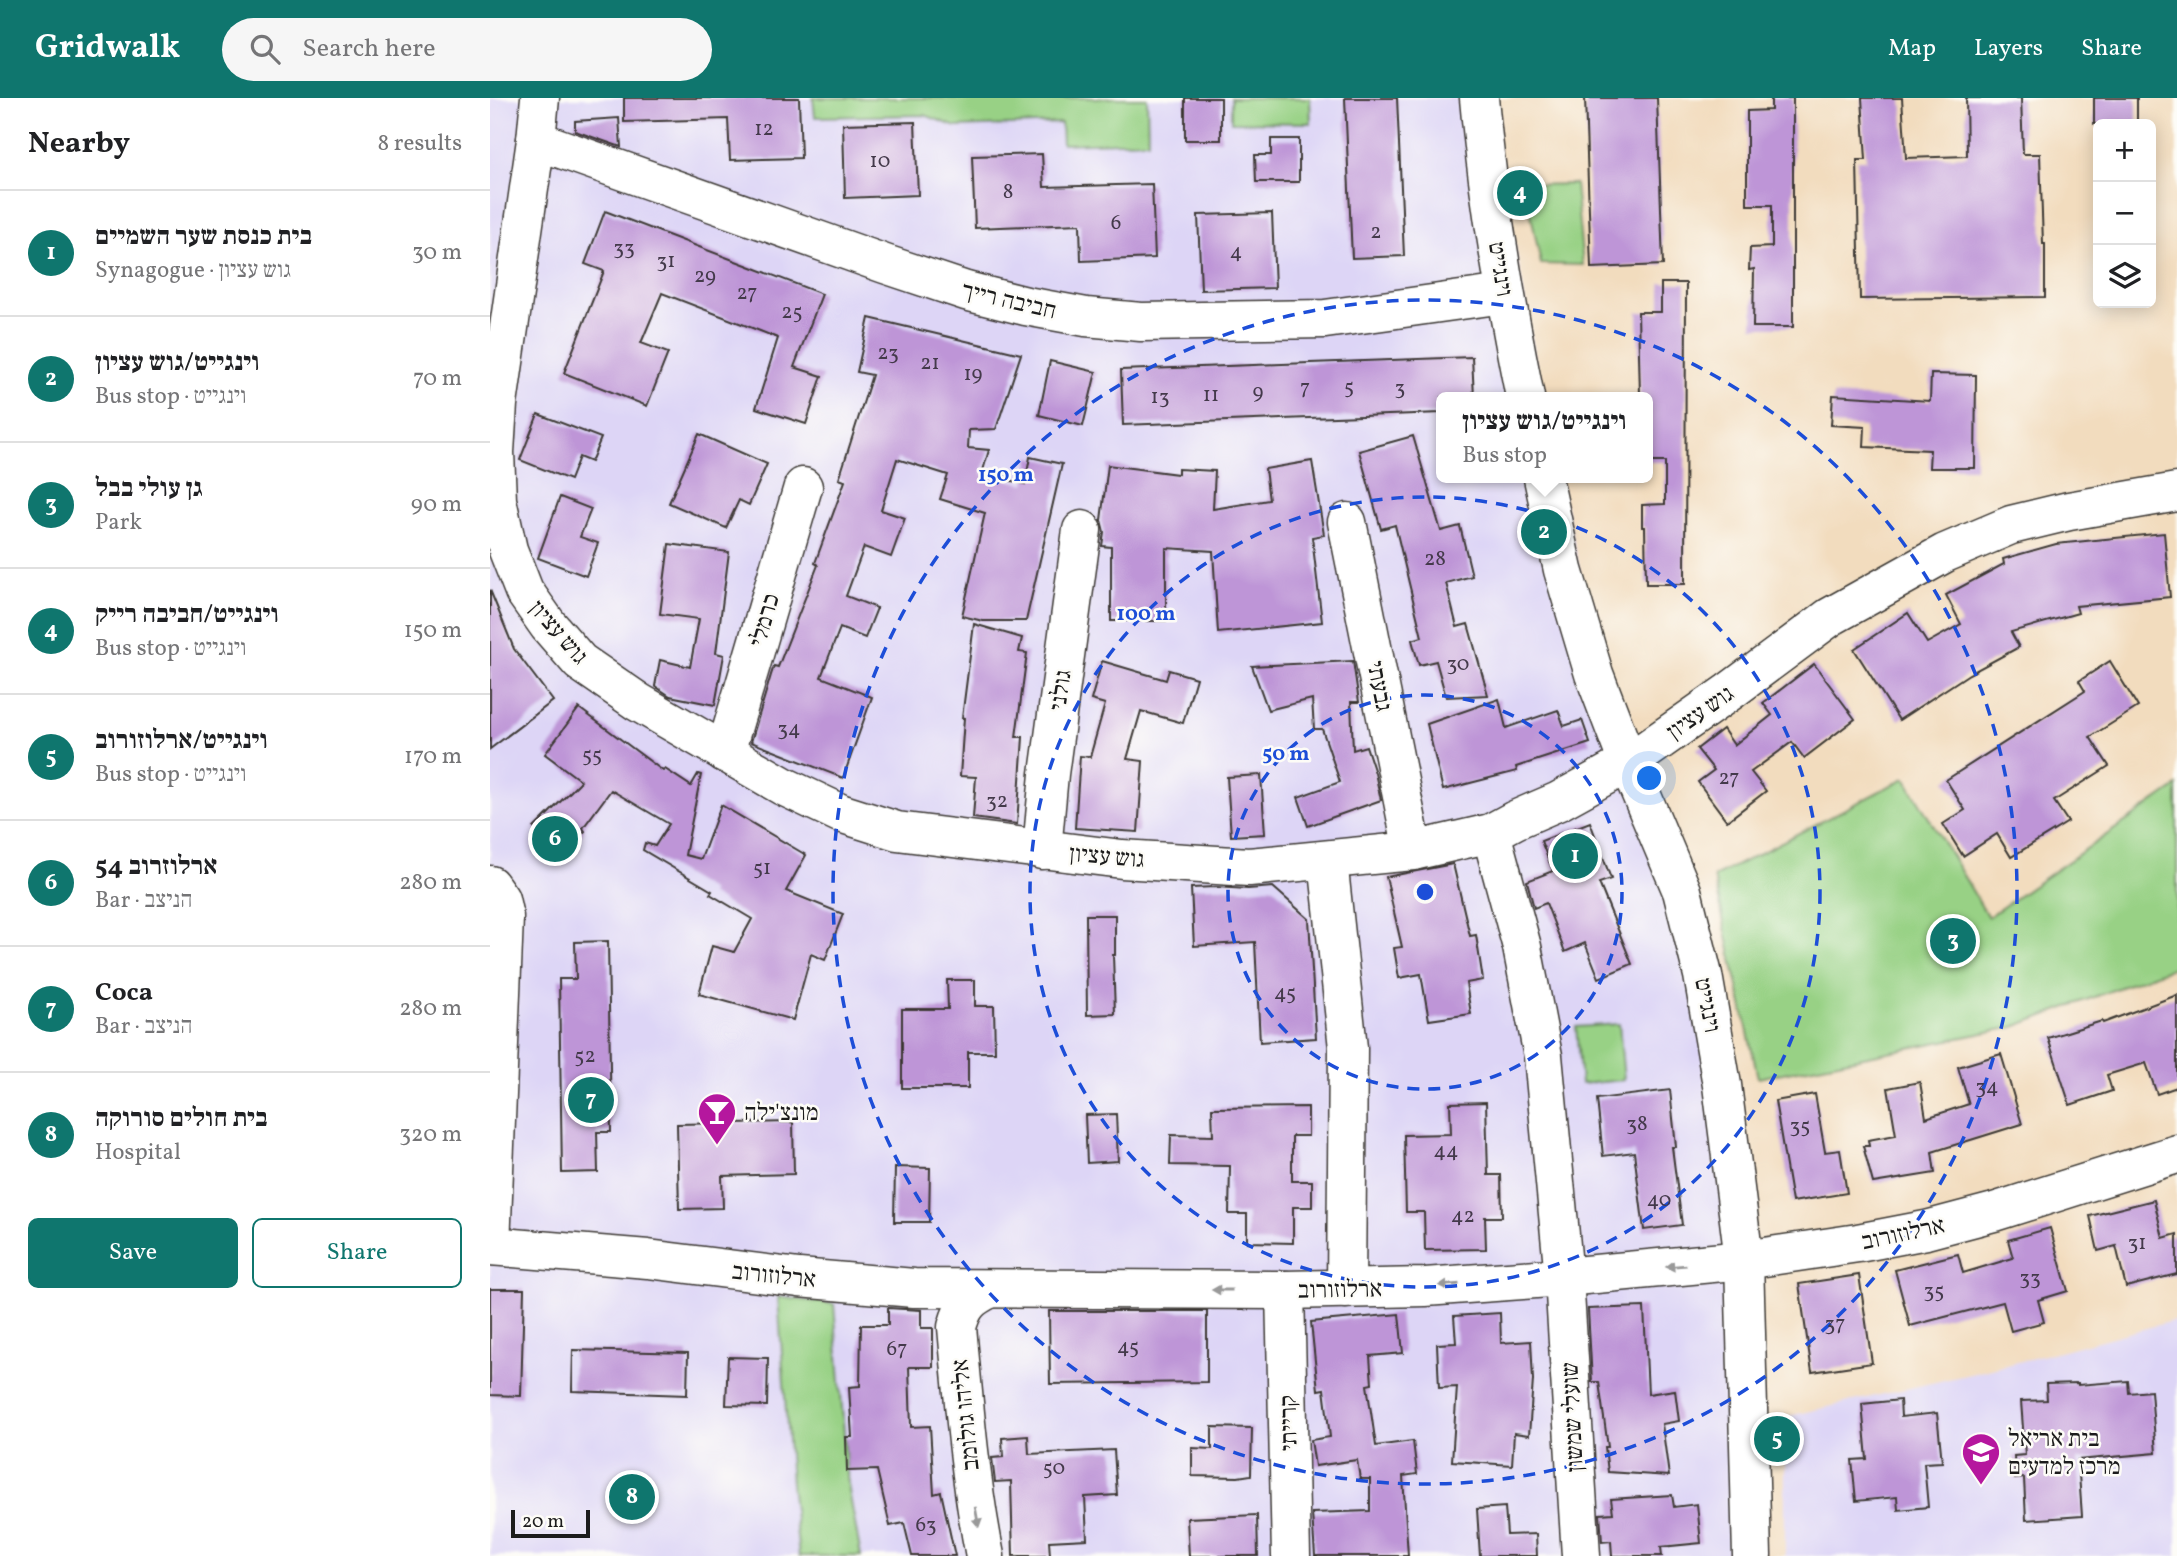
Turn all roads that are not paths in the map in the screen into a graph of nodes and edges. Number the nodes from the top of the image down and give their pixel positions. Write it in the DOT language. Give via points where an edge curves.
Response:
graph roads {
  1 [pos="540,98"];
  2 [pos="1479,98"];
  3 [pos="536,139"];
  4 [pos="507,223"];
  5 [pos="1504,294"];
  6 [pos="1524,392"];
  7 [pos="1544,483"];
  8 [pos="803,487"];
  9 [pos="2177,492"];
  10 [pos="1347,522"];
  11 [pos="1082,530"];
  12 [pos="726,753"];
  13 [pos="1628,763"];
  14 [pos="1491,834"];
  15 [pos="1042,850"];
  16 [pos="1413,851"];
  17 [pos="1328,860"];
  18 [pos="490,885"];
  19 [pos="2177,1154"];
  20 [pos="490,1246"];
  21 [pos="1744,1260"];
  22 [pos="1564,1277"];
  23 [pos="914,1288"];
  24 [pos="989,1289"];
  25 [pos="1346,1289"];
  26 [pos="1285,1290"];
  27 [pos="957,1327"];
  28 [pos="985,1556"];
  29 [pos="1291,1556"];
  30 [pos="1581,1556"];
  31 [pos="1752,1556"];
  1 -- 3 [label="street, גוש עציון"];
  2 -- 5 [label="street, וינגייט"];
  3 -- 4 [label="street, גוש עציון"];
  3 -- 5 [label="street, חביבה רייך" via="953,287 1086,317 1141,322 1325,319"];
  4 -- 12 [label="street, גוש עציון" via="495,452 497,500 508,550 524,591 580,662"];
  5 -- 6 [label="street, וינגייט"];
  7 -- 13 [label="street, וינגייט" via="1563,570 1594,674"];
  8 -- 12 [label="street, כרמלי"];
  9 -- 13 [label="street, גוש עציון" via="2011,526 1945,553 1830,617"];
  10 -- 16 [label="street, גבעתי"];
  11 -- 15 [label="street, גולני"];
  12 -- 15 [label="street, גוש עציון" via="840,813 897,831"];
  13 -- 14 [label="street, גוש עציון"];
  13 -- 21 [label="street, וינגייט" via="1682,891 1703,975"];
  14 -- 16 [label="street, גוש עציון"];
  14 -- 22 [label="street, שועלי שמשון" via="1522,947 1543,1056"];
  15 -- 17 [label="street, גוש עציון" via="1249,867"];
  16 -- 17 [label="street, גוש עציון"];
  17 -- 25 [label="street" via="1348,1048"];
  18 -- 20 [label="street" via="500,899 504,917"];
  19 -- 21 [label="street, ארלוזורוב" via="1926,1230"];
  20 -- 23 [label="street, ארלוזורוב"];
  21 -- 22 [label="street, ארלוזורוב, one-way"];
  21 -- 31 [label="street, וינגייט"];
  22 -- 25 [label="street, ארלוזורוב, one-way"];
  22 -- 30 [label="street, שועלי שמשון"];
  23 -- 24 [label="street, ארלוזורוב"];
  23 -- 27 [label="street" via="942,1301"];
  26 -- 24 [label="street, ארלוזורוב, one-way"];
  24 -- 27 [label="street, אליהו גולומב" via="971,1298"];
  25 -- 26 [label="street, ארלוזורוב"];
  26 -- 29 [label="street, קרייתי"];
  27 -- 28 [label="street, אליהו גולומב, one-way" via="968,1452"];
}
